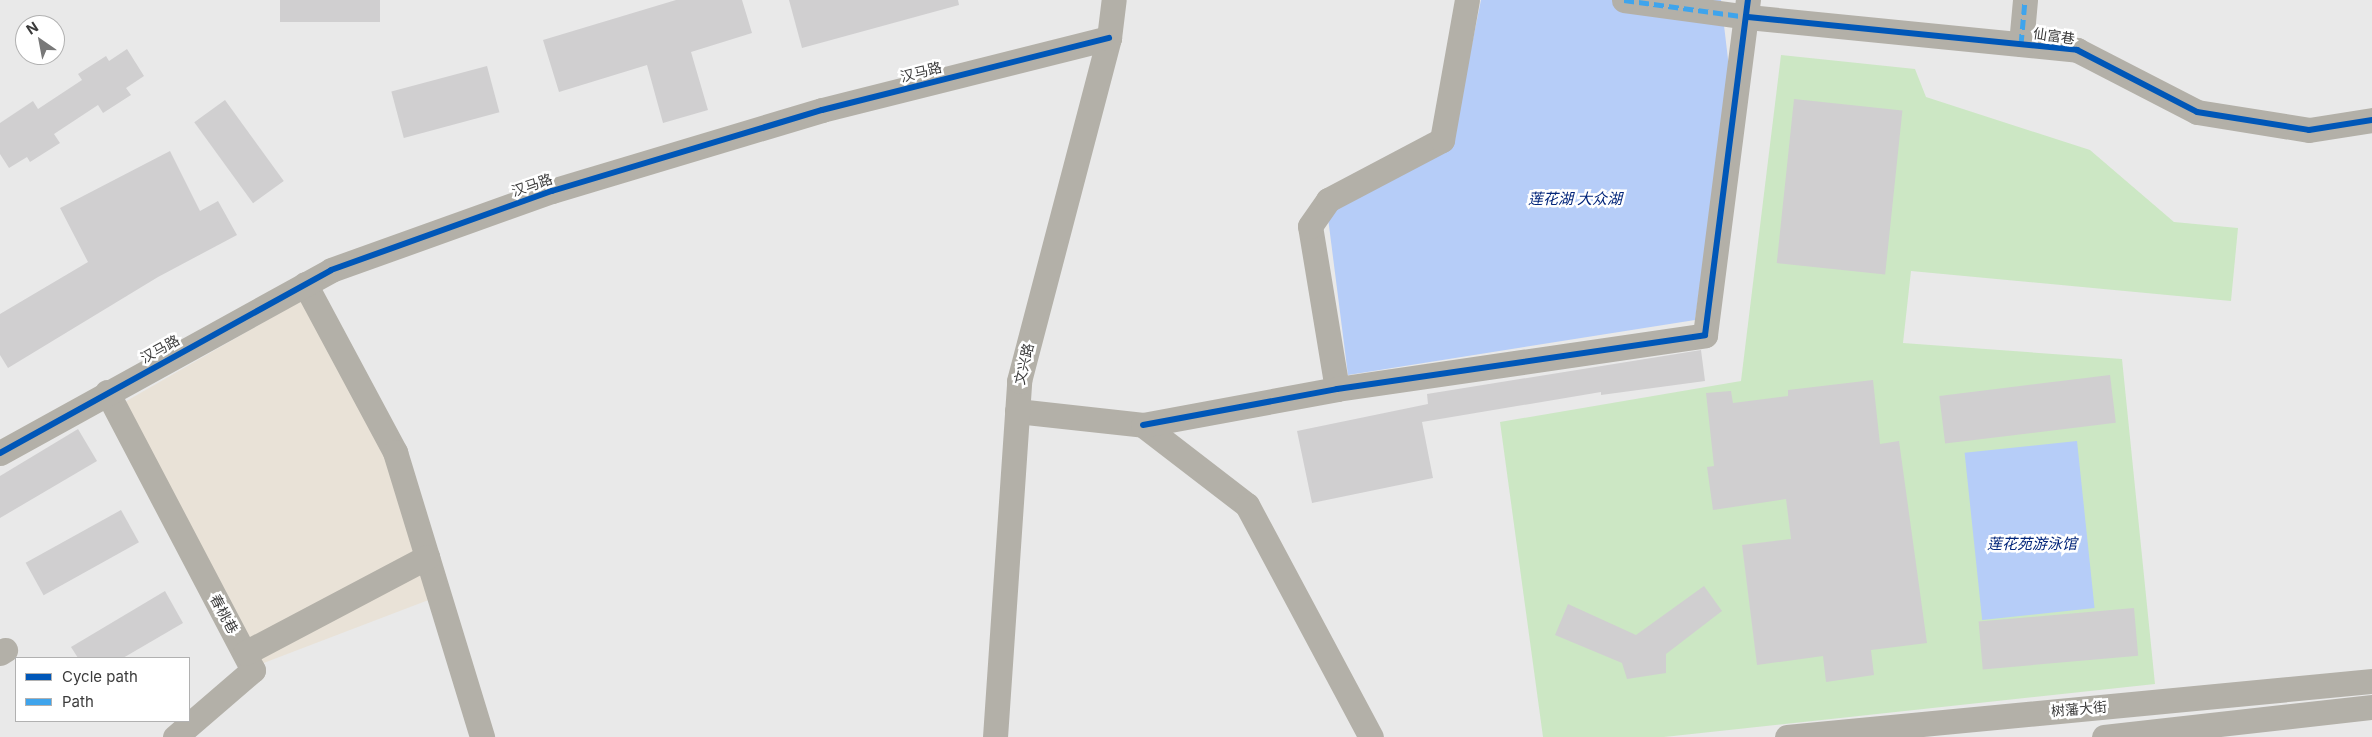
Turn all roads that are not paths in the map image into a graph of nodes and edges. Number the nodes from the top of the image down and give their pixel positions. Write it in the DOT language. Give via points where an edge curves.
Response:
graph roads {
  1 [pos="1114,0"];
  2 [pos="1467,0"];
  3 [pos="1624,0"];
  4 [pos="2025,0"];
  5 [pos="1748,9"];
  6 [pos="1109,38"];
  7 [pos="2021,44"];
  8 [pos="2372,120"];
  9 [pos="305,284"];
  10 [pos="1337,389"];
  11 [pos="107,392"];
  12 [pos="1017,411"];
  13 [pos="1143,425"];
  14 [pos="0,453"];
  15 [pos="427,557"];
  16 [pos="245,653"];
  17 [pos="2372,681"];
  18 [pos="2372,707"];
  19 [pos="175,737"];
  20 [pos="482,737"];
  21 [pos="995,737"];
  22 [pos="1371,737"];
  23 [pos="1787,737"];
  24 [pos="2104,737"];
  1 -- 6 [label="street, 文兴路"];
  2 -- 10 [label="street" via="1442,140 1328,200 1310,226"];
  3 -- 5 [label="street, 仙富巷"];
  4 -- 7 [label="street"];
  5 -- 7 [label="street, 仙富巷"];
  5 -- 10 [label="street" via="1705,335"];
  6 -- 9 [label="street, 汉马路" via="822,110 552,191 331,270"];
  6 -- 12 [label="street, 文兴路" via="1018,381"];
  7 -- 8 [label="street, 仙富巷" via="2076,50 2197,112 2309,130"];
  9 -- 11 [label="street, 汉马路"];
  9 -- 15 [label="street" via="395,452"];
  10 -- 13 [label="street"];
  11 -- 14 [label="street, 汉马路"];
  11 -- 16 [label="street, 春桃巷"];
  12 -- 13 [label="street"];
  12 -- 21 [label="street, 文兴路"];
  13 -- 22 [label="street" via="1247,505"];
  15 -- 16 [label="street"];
  15 -- 20 [label="street"];
  16 -- 19 [label="street, 春桃巷" via="254,670"];
  17 -- 23 [label="street, 树藩大街"];
  18 -- 24 [label="street"];
}
